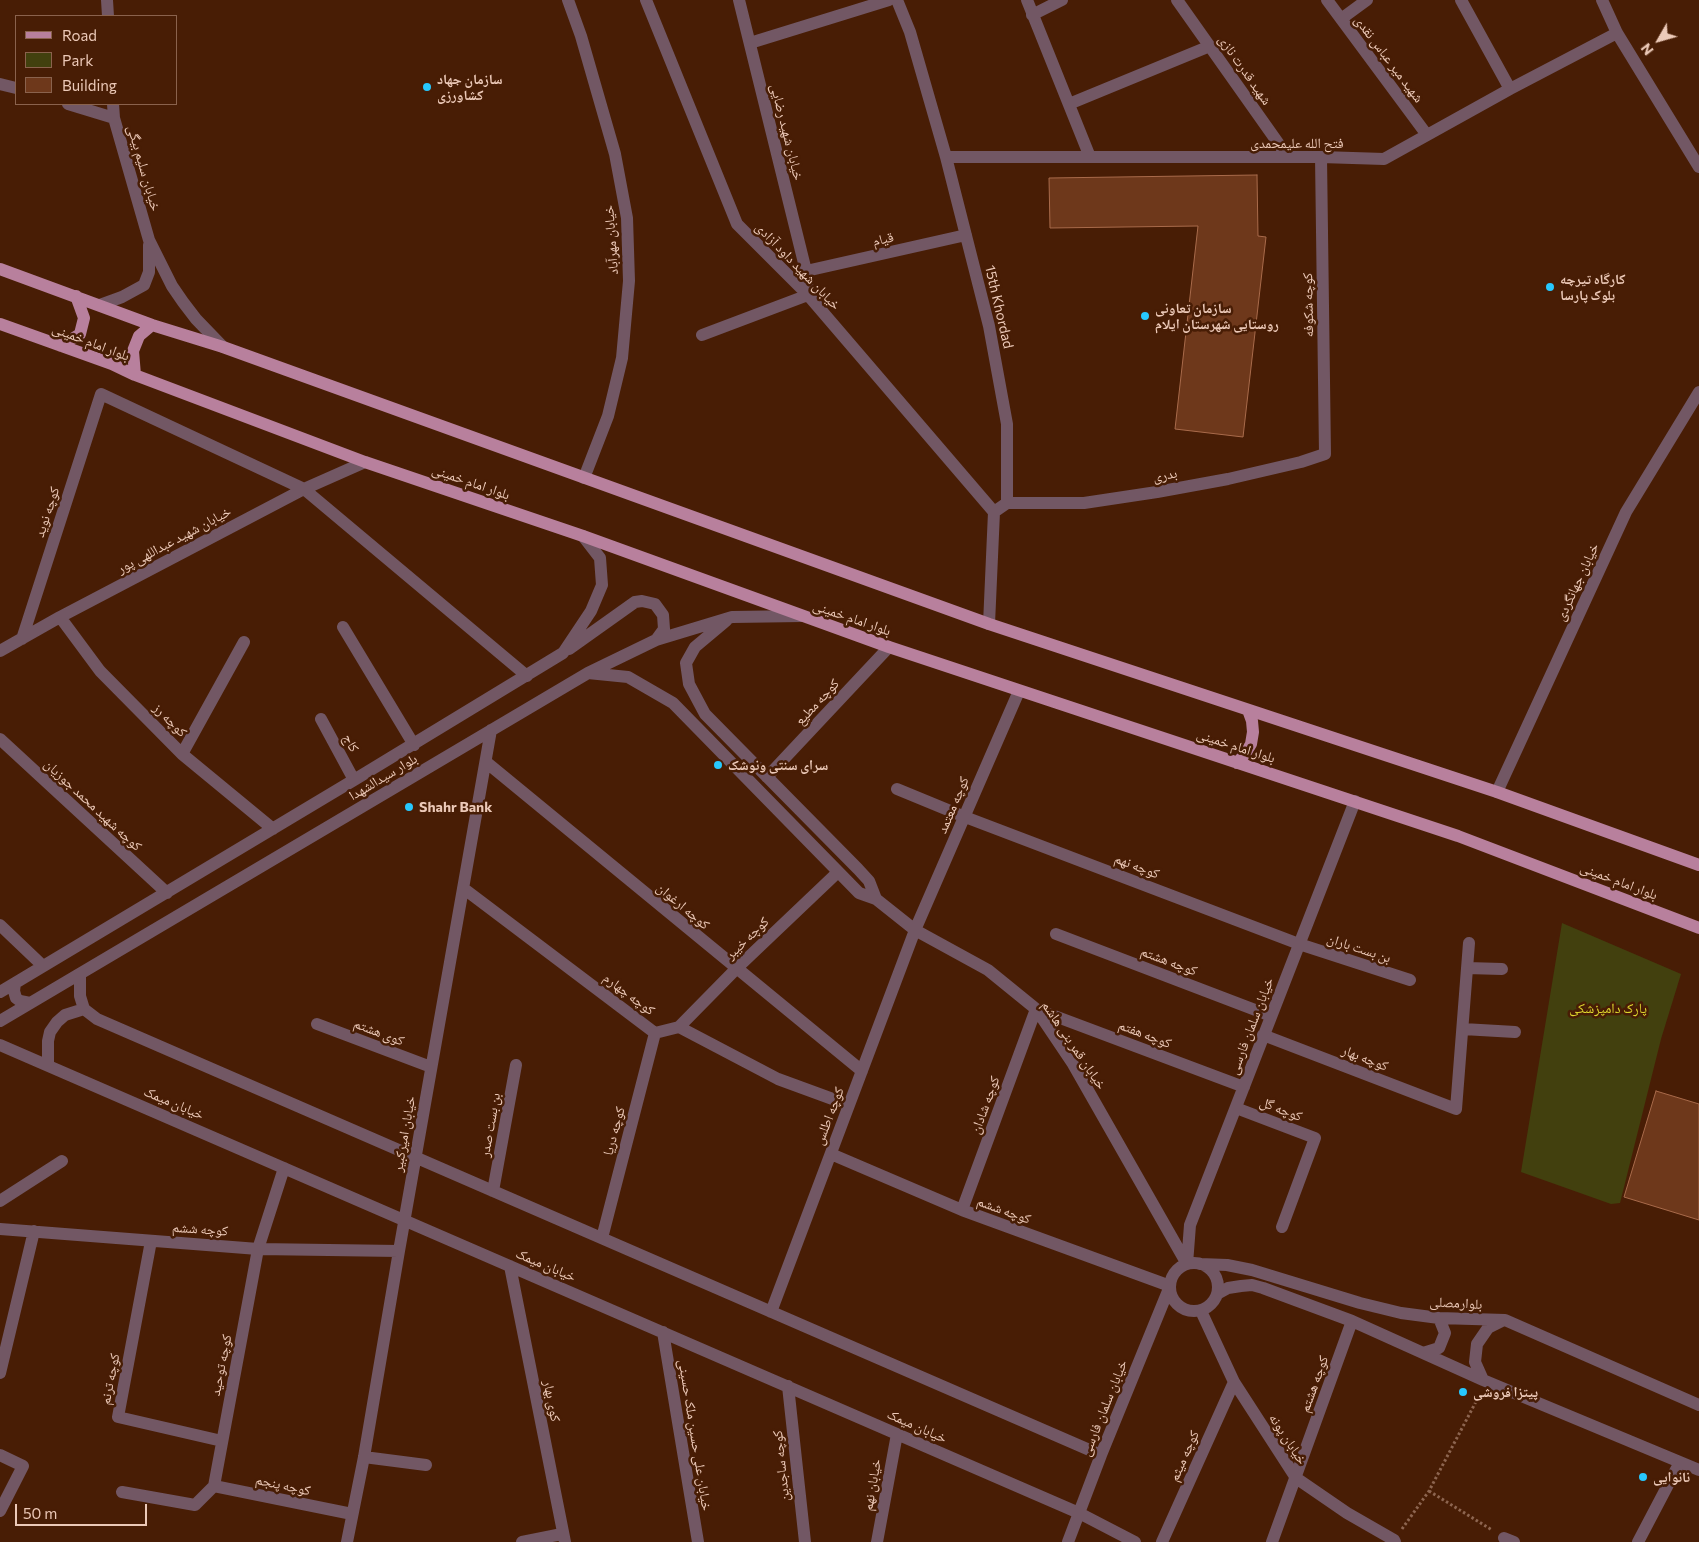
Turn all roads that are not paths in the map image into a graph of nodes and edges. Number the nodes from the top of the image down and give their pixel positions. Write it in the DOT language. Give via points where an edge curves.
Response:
graph roads {
  1 [pos="107,0"];
  2 [pos="568,0"];
  3 [pos="646,0"];
  4 [pos="739,0"];
  5 [pos="889,0"];
  6 [pos="897,0"];
  7 [pos="1026,0"];
  8 [pos="1062,0"];
  9 [pos="1177,0"];
  10 [pos="1327,0"];
  11 [pos="1367,0"];
  12 [pos="1461,0"];
  13 [pos="1602,0"];
  14 [pos="108,15"];
  15 [pos="1032,15"];
  16 [pos="1341,19"];
  17 [pos="1617,33"];
  18 [pos="750,43"];
  19 [pos="1210,46"];
  20 [pos="0,84"];
  21 [pos="15,88"];
  22 [pos="1510,89"];
  23 [pos="1069,104"];
  24 [pos="71,105"];
  25 [pos="114,105"];
  26 [pos="114,118"];
  27 [pos="1427,135"];
  28 [pos="946,157"];
  29 [pos="1090,157"];
  30 [pos="1288,157"];
  31 [pos="1321,157"];
  32 [pos="1699,166"];
  33 [pos="966,235"];
  34 [pos="149,240"];
  35 [pos="0,269"];
  36 [pos="806,271"];
  37 [pos="808,294"];
  38 [pos="76,296"];
  39 [pos="100,305"];
  40 [pos="0,324"];
  41 [pos="152,325"];
  42 [pos="702,335"];
  43 [pos="61,346"];
  44 [pos="224,347"];
  45 [pos="135,375"];
  46 [pos="1699,392"];
  47 [pos="1325,454"];
  48 [pos="365,462"];
  49 [pos="584,478"];
  50 [pos="304,489"];
  51 [pos="1007,503"];
  52 [pos="994,512"];
  53 [pos="583,536"];
  54 [pos="802,616"];
  55 [pos="732,617"];
  56 [pos="60,618"];
  57 [pos="989,624"];
  58 [pos="343,628"];
  59 [pos="22,639"];
  60 [pos="656,640"];
  61 [pos="244,642"];
  62 [pos="889,647"];
  63 [pos="0,651"];
  64 [pos="563,653"];
  65 [pos="588,673"];
  66 [pos="527,676"];
  67 [pos="1018,691"];
  68 [pos="1248,710"];
  69 [pos="321,719"];
  70 [pos="491,730"];
  71 [pos="2,743"];
  72 [pos="414,744"];
  73 [pos="182,754"];
  74 [pos="486,762"];
  75 [pos="1237,763"];
  76 [pos="767,777"];
  77 [pos="354,780"];
  78 [pos="898,789"];
  79 [pos="1497,792"];
  80 [pos="1355,801"];
  81 [pos="965,817"];
  82 [pos="274,829"];
  83 [pos="1699,865"];
  84 [pos="838,872"];
  85 [pos="463,888"];
  86 [pos="166,893"];
  87 [pos="876,899"];
  88 [pos="0,926"];
  89 [pos="1699,928"];
  90 [pos="915,930"];
  91 [pos="1056,934"];
  92 [pos="1469,943"];
  93 [pos="1299,944"];
  94 [pos="43,966"];
  95 [pos="1467,968"];
  96 [pos="736,969"];
  97 [pos="1502,969"];
  98 [pos="80,974"];
  99 [pos="1410,980"];
  100 [pos="15,983"];
  101 [pos="0,992"];
  102 [pos="30,1003"];
  103 [pos="84,1008"];
  104 [pos="1036,1009"];
  105 [pos="1271,1016"];
  106 [pos="0,1021"];
  107 [pos="316,1024"];
  108 [pos="679,1027"];
  109 [pos="1463,1029"];
  110 [pos="655,1032"];
  111 [pos="1515,1032"];
  112 [pos="1264,1036"];
  113 [pos="0,1045"];
  114 [pos="48,1065"];
  115 [pos="516,1065"];
  116 [pos="431,1068"];
  117 [pos="862,1071"];
  118 [pos="1244,1087"];
  119 [pos="849,1105"];
  120 [pos="1236,1108"];
  121 [pos="831,1154"];
  122 [pos="415,1157"];
  123 [pos="62,1161"];
  124 [pos="284,1168"];
  125 [pos="493,1191"];
  126 [pos="0,1202"];
  127 [pos="962,1210"];
  128 [pos="404,1220"];
  129 [pos="1282,1227"];
  130 [pos="0,1229"];
  131 [pos="34,1231"];
  132 [pos="602,1238"];
  133 [pos="150,1240"];
  134 [pos="258,1249"];
  135 [pos="399,1251"];
  136 [pos="1193,1264"];
  137 [pos="510,1266"];
  138 [pos="1170,1286"];
  139 [pos="1217,1294"];
  140 [pos="1201,1311"];
  141 [pos="771,1312"];
  142 [pos="1439,1318"];
  143 [pos="1504,1320"];
  144 [pos="1352,1321"];
  145 [pos="663,1332"];
  146 [pos="1423,1353"];
  147 [pos="0,1373"];
  148 [pos="1485,1381"];
  149 [pos="1234,1382"];
  150 [pos="788,1386"];
  151 [pos="1699,1405"];
  152 [pos="896,1434"];
  153 [pos="222,1441"];
  154 [pos="0,1455"];
  155 [pos="1101,1455"];
  156 [pos="364,1457"];
  157 [pos="1680,1462"];
  158 [pos="426,1465"];
  159 [pos="1699,1470"];
  160 [pos="1296,1478"];
  161 [pos="212,1489"];
  162 [pos="122,1492"];
  163 [pos="0,1511"];
  164 [pos="1079,1513"];
  165 [pos="352,1514"];
  166 [pos="564,1538"];
  167 [pos="1395,1541"];
  168 [pos="347,1542"];
  169 [pos="522,1542"];
  170 [pos="698,1542"];
  171 [pos="805,1542"];
  172 [pos="877,1542"];
  173 [pos="1068,1542"];
  174 [pos="1135,1542"];
  175 [pos="1162,1542"];
  176 [pos="1272,1542"];
  177 [pos="1638,1542"];
  1 -- 14 [label="street"];
  2 -- 49 [label="street, خیابان مهرآباد" via="615,154 628,228 629,281 622,358 608,416"];
  3 -- 37 [label="street, خیابان شهید داود آزادی" via="737,224"];
  4 -- 18 [label="street, خیابان شهید رضایی"];
  5 -- 18 [label="street"];
  6 -- 28 [label="street, 15th Khordad" via="910,32"];
  7 -- 15 [label="street"];
  8 -- 15 [label="street"];
  9 -- 19 [label="street, شهید قدرت نازی"];
  10 -- 16 [label="street, شهید میر عباس نقدی"];
  11 -- 16 [label="street"];
  12 -- 22 [label="street"];
  13 -- 17 [label="street"];
  15 -- 23 [label="street"];
  16 -- 27 [label="street, شهید میر عباس نقدی"];
  17 -- 22 [label="street, فتح الله علیمحمدی"];
  17 -- 32 [label="street"];
  18 -- 36 [label="street, خیابان شهید رضایی"];
  19 -- 23 [label="street"];
  19 -- 30 [label="street, شهید قدرت نازی"];
  20 -- 21 [label="street"];
  22 -- 27 [label="street, فتح الله علیمحمدی"];
  23 -- 29 [label="street"];
  24 -- 26 [label="street"];
  25 -- 26 [label="street, خیابان سلیم بیگی"];
  26 -- 34 [label="street, خیابان سلیم بیگی"];
  27 -- 31 [label="street, فتح الله علیمحمدی" via="1384,159"];
  28 -- 29 [label="street, فتح الله علیمحمدی"];
  28 -- 33 [label="street, 15th Khordad"];
  29 -- 30 [label="street, فتح الله علیمحمدی"];
  30 -- 31 [label="street, فتح الله علیمحمدی"];
  31 -- 47 [label="street, کوچه شکوفه"];
  33 -- 36 [label="street, قیام"];
  33 -- 51 [label="street, 15th Khordad" via="989,326 1007,424"];
  34 -- 39 [label="street" via="149,272 144,285"];
  34 -- 44 [label="street" via="183,302"];
  35 -- 38 [label="main road"];
  36 -- 37 [label="street, خیابان شهید رضایی"];
  37 -- 42 [label="street"];
  37 -- 52 [label="street, خیابان شهید داود آزادی"];
  38 -- 39 [label="main road"];
  38 -- 43 [label="main road" via="84,318 80,334"];
  39 -- 41 [label="main road"];
  40 -- 43 [label="main road, بلوار امام خمینی"];
  41 -- 44 [label="main road"];
  41 -- 45 [label="main road" via="139,336 133,351"];
  43 -- 45 [label="main road, بلوار امام خمینی"];
  44 -- 49 [label="main road"];
  45 -- 48 [label="main road, بلوار امام خمینی"];
  46 -- 79 [label="street, خیابان جهانگردی" via="1626,512"];
  47 -- 51 [label="street, بدری" via="1228,479 1157,492 1084,503"];
  48 -- 50 [label="street, خیابان شهید عبداللهی پور"];
  48 -- 53 [label="main road, بلوار امام خمینی"];
  49 -- 57 [label="main road"];
  50 -- 56 [label="street, خیابان شهید عبداللهی پور"];
  50 -- 59 [label="street, کوچه نوید" via="101,394"];
  50 -- 66 [label="street"];
  51 -- 52 [label="street"];
  52 -- 57 [label="street"];
  53 -- 54 [label="main road, بلوار امام خمینی"];
  53 -- 64 [label="street, بلوار سیدالشهدا" via="600,558 602,585 591,611"];
  54 -- 55 [label="street, بلوار سیدالشهدا"];
  54 -- 62 [label="main road, بلوار امام خمینی"];
  55 -- 60 [label="street, بلوار سیدالشهدا"];
  55 -- 76 [label="street, خیابان قمر بنی هاشم" via="695,647 686,663 689,684 705,714"];
  56 -- 59 [label="street, خیابان شهید عبداللهی پور"];
  56 -- 73 [label="street, کوچه رز" via="100,671"];
  57 -- 68 [label="main road"];
  58 -- 72 [label="street"];
  59 -- 63 [label="street, خیابان شهید عبداللهی پور"];
  60 -- 64 [label="street" via="664,628 663,615 655,604 642,600"];
  60 -- 65 [label="street, بلوار سیدالشهدا"];
  61 -- 73 [label="street"];
  62 -- 67 [label="main road, بلوار امام خمینی"];
  62 -- 76 [label="street, کوچه مطیع"];
  64 -- 66 [label="street, بلوار سیدالشهدا"];
  65 -- 70 [label="street, بلوار سیدالشهدا"];
  65 -- 84 [label="street, خیابان قمر بنی هاشم" via="628,676 673,703"];
  66 -- 72 [label="street, بلوار سیدالشهدا"];
  67 -- 75 [label="main road, بلوار امام خمینی"];
  67 -- 81 [label="street, کوچه معتمد"];
  68 -- 75 [label="main road" via="1253,732 1251,744"];
  68 -- 79 [label="main road"];
  69 -- 77 [label="street, کاج"];
  70 -- 74 [label="street, خیابان امیرکبیر"];
  70 -- 98 [label="street, بلوار سیدالشهدا"];
  71 -- 86 [label="street, کوچه شهید محمد جوزیان"];
  72 -- 77 [label="street, بلوار سیدالشهدا"];
  73 -- 82 [label="street, کوچه رز"];
  74 -- 85 [label="street, خیابان امیرکبیر"];
  74 -- 96 [label="street, کوچه ارغوان"];
  75 -- 80 [label="main road, بلوار امام خمینی"];
  76 -- 87 [label="street, خیابان قمر بنی هاشم" via="869,881"];
  77 -- 82 [label="street, بلوار سیدالشهدا"];
  78 -- 81 [label="street, کوچه نهم"];
  79 -- 83 [label="main road"];
  80 -- 89 [label="main road, بلوار امام خمینی" via="1458,836"];
  80 -- 93 [label="street, خیابان سلمان فارسی"];
  81 -- 90 [label="street, کوچه معتمد"];
  81 -- 93 [label="street, کوچه نهم"];
  82 -- 86 [label="street, بلوار سیدالشهدا"];
  84 -- 87 [label="street, خیابان قمر بنی هاشم" via="859,893"];
  84 -- 96 [label="street, کوچه خیبر"];
  85 -- 110 [label="street, کوچه چهارم"];
  85 -- 116 [label="street, خیابان امیرکبیر"];
  86 -- 94 [label="street, بلوار سیدالشهدا"];
  87 -- 90 [label="street, خیابان قمر بنی هاشم"];
  88 -- 94 [label="street"];
  90 -- 104 [label="street, خیابان قمر بنی هاشم" via="988,970"];
  90 -- 117 [label="street, کوچه اطلس"];
  91 -- 105 [label="street, کوچه هشتم"];
  92 -- 95 [label="street"];
  93 -- 99 [label="street, بن بست باران"];
  93 -- 105 [label="street, خیابان سلمان فارسی"];
  94 -- 100 [label="street, بلوار سیدالشهدا"];
  95 -- 97 [label="street"];
  95 -- 109 [label="street"];
  96 -- 108 [label="street, کوچه خیبر"];
  96 -- 117 [label="street, کوچه ارغوان"];
  98 -- 102 [label="street, بلوار سیدالشهدا"];
  98 -- 103 [label="street" via="80,996"];
  100 -- 101 [label="street, بلوار سیدالشهدا"];
  100 -- 102 [label="street" via="16,998"];
  102 -- 106 [label="street, بلوار سیدالشهدا"];
  103 -- 114 [label="street" via="65,1015 50,1032"];
  103 -- 122 [label="street" via="97,1019"];
  104 -- 118 [label="street, کوچه هفتم"];
  104 -- 127 [label="street, کوچه شادان"];
  104 -- 136 [label="street, خیابان قمر بنی هاشم"];
  105 -- 112 [label="street, خیابان سلمان فارسی"];
  107 -- 116 [label="street, کوی هشتم"];
  108 -- 110 [label="street, کوچه چهارم"];
  108 -- 119 [label="street" via="778,1079"];
  109 -- 111 [label="street"];
  109 -- 112 [label="street, کوچه بهار" via="1456,1109"];
  110 -- 132 [label="street, کوچه دریا"];
  112 -- 118 [label="street, خیابان سلمان فارسی"];
  113 -- 114 [label="street, خیابان میمک"];
  114 -- 124 [label="street, خیابان میمک"];
  115 -- 125 [label="street, بن بست صدر"];
  116 -- 122 [label="street, خیابان امیرکبیر"];
  117 -- 119 [label="street, کوچه اطلس"];
  118 -- 120 [label="street, خیابان سلمان فارسی"];
  119 -- 121 [label="street, کوچه اطلس"];
  120 -- 129 [label="street, کوچه گل" via="1315,1138"];
  120 -- 136 [label="street, خیابان سلمان فارسی" via="1190,1225"];
  121 -- 127 [label="street, کوچه ششم"];
  121 -- 141 [label="street, کوچه اطلس"];
  122 -- 125 [label="street"];
  122 -- 128 [label="street, خیابان امیرکبیر"];
  123 -- 126 [label="street"];
  124 -- 128 [label="street, خیابان میمک"];
  124 -- 134 [label="street, کوچه توحید"];
  125 -- 132 [label="street"];
  127 -- 138 [label="street, کوچه ششم"];
  128 -- 135 [label="street, خیابان امیرکبیر"];
  128 -- 137 [label="street, خیابان میمک"];
  130 -- 131 [label="street, کوچه ششم"];
  131 -- 133 [label="street, کوچه ششم"];
  131 -- 147 [label="street"];
  132 -- 141 [label="street"];
  133 -- 134 [label="street, کوچه ششم"];
  133 -- 153 [label="street, کوچه ترنم" via="118,1417"];
  134 -- 135 [label="street, کوچه ششم"];
  134 -- 153 [label="street, کوچه توحید"];
  135 -- 156 [label="street, خیابان امیرکبیر"];
  136 -- 138 [label="street" via="1182,1266 1174,1274"];
  136 -- 139 [label="street" via="1211,1270 1215,1275"];
  136 -- 142 [label="street, بلوارمصلی" via="1252,1270 1360,1303"];
  137 -- 145 [label="street, خیابان میمک"];
  137 -- 166 [label="street, کوی بهار"];
  138 -- 140 [label="street" via="1173,1299 1182,1308"];
  138 -- 155 [label="street, خیابان سلمان فارسی"];
  139 -- 140 [label="street"];
  139 -- 144 [label="street" via="1228,1288 1263,1288"];
  140 -- 149 [label="street, خیابان پونه"];
  141 -- 155 [label="street"];
  142 -- 143 [label="street, بلوارمصلی"];
  142 -- 146 [label="street" via="1445,1333 1439,1348"];
  143 -- 148 [label="street" via="1488,1328 1477,1344 1475,1362"];
  143 -- 151 [label="street, بلوارمصلی"];
  144 -- 146 [label="street"];
  144 -- 160 [label="street, کوچه هشتم"];
  145 -- 150 [label="street, خیابان میمک"];
  145 -- 170 [label="street, خیابان علی حسین ملک حسینی"];
  146 -- 148 [label="street"];
  148 -- 157 [label="street"];
  149 -- 160 [label="street, خیابان پونه"];
  149 -- 175 [label="street, کوچه میثم"];
  150 -- 152 [label="street, خیابان میمک"];
  150 -- 171 [label="street, کوچه ساجدین"];
  152 -- 164 [label="street, خیابان میمک"];
  152 -- 172 [label="street, خیابان نهم"];
  153 -- 161 [label="street, کوچه توحید"];
  154 -- 163 [label="street" via="23,1466"];
  155 -- 164 [label="street, خیابان سلمان فارسی"];
  156 -- 158 [label="street"];
  156 -- 165 [label="street, خیابان امیرکبیر"];
  157 -- 159 [label="street"];
  157 -- 177 [label="street"];
  160 -- 167 [label="street, خیابان پونه"];
  160 -- 176 [label="street, کوچه هشتم"];
  161 -- 162 [label="street" via="195,1505"];
  161 -- 165 [label="street, کوچه پنجم"];
  164 -- 173 [label="street, خیابان سلمان فارسی"];
  164 -- 174 [label="street, خیابان میمک"];
  165 -- 168 [label="street, خیابان امیرکبیر"];
  166 -- 169 [label="street"];
}
